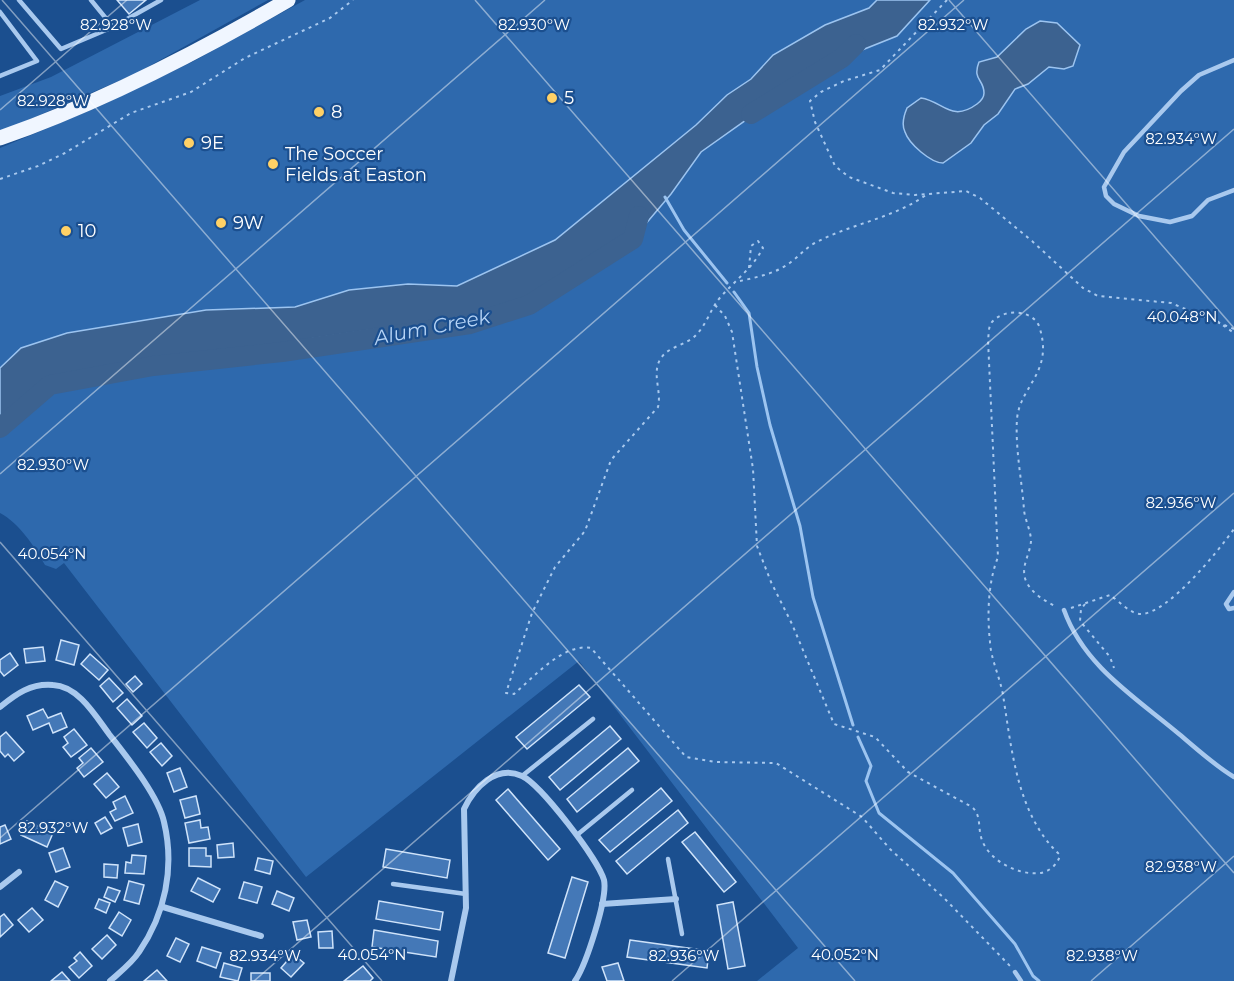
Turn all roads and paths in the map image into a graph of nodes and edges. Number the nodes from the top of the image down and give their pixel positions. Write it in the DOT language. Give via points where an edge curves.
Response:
graph roads {
  1 [pos="19,0"];
  2 [pos="91,0"];
  3 [pos="161,0"];
  4 [pos="288,0"];
  5 [pos="353,0"];
  6 [pos="947,0"];
  7 [pos="0,12"];
  8 [pos="113,27"];
  9 [pos="1234,60"];
  10 [pos="0,76"];
  11 [pos="0,138"];
  12 [pos="0,179"];
  13 [pos="1234,190"];
  14 [pos="926,194"];
  15 [pos="749,268"];
  16 [pos="737,282"];
  17 [pos="715,305"];
  18 [pos="1215,319"];
  19 [pos="1234,329"];
  20 [pos="1234,333"];
  21 [pos="1234,530"];
  22 [pos="1234,592"];
  23 [pos="1085,603"];
  24 [pos="1234,608"];
  25 [pos="1064,610"];
  26 [pos="1119,686"];
  27 [pos="0,707"];
  28 [pos="592,719"];
  29 [pos="522,776"];
  30 [pos="1234,777"];
  31 [pos="632,790"];
  32 [pos="577,835"];
  33 [pos="668,859"];
  34 [pos="19,872"];
  35 [pos="393,885"];
  36 [pos="0,887"];
  37 [pos="466,894"];
  38 [pos="676,899"];
  39 [pos="602,904"];
  40 [pos="163,907"];
  41 [pos="682,934"];
  42 [pos="261,936"];
  43 [pos="1015,972"];
  44 [pos="110,981"];
  45 [pos="452,981"];
  46 [pos="575,981"];
  47 [pos="1021,981"];
  1 -- 8 [label="lane" via="58,49"];
  2 -- 8 [label="lane"];
  3 -- 8 [label="lane"];
  4 -- 11 [label="main road" via="174,62"];
  5 -- 12 [label="path" via="330,18 245,58 191,92 130,113 65,153"];
  6 -- 14 [label="path" via="880,70 843,81 810,101 835,166 869,186 893,193"];
  7 -- 10 [label="lane" via="37,61"];
  9 -- 13 [label="lane" via="1199,75 1180,91 1124,152 1104,187 1114,204 1139,216 1170,222 1192,216 1208,200"];
  14 -- 16 [label="path" via="875,221 812,245 777,271"];
  14 -- 18 [label="path" via="954,190 980,198 1083,288 1098,296 1153,300"];
  15 -- 15 [label="path" via="763,248 758,242 752,246"];
  15 -- 16 [label="path"];
  16 -- 17 [label="path"];
  17 -- 25 [label="path" via="732,332 753,469 757,546 834,724 875,737 908,772 972,807 977,811 981,839 988,852 998,862 1021,871 1041,873 1058,862 1060,855 1044,839 1022,790 990,643 989,606 998,557 988,340 990,324 998,316 1021,312 1029,314 1040,326 1042,360 1017,419 1024,512 1031,542 1024,570 1032,591"];
  17 -- 43 [label="path" via="694,337 661,357 657,368 658,407 611,459 585,531 555,567 532,613 506,693 514,694 564,654 581,646 591,648 686,757 715,762 776,763 862,817"];
  18 -- 19 [label="path"];
  18 -- 20 [label="path"];
  21 -- 23 [label="path" via="1179,592 1148,613 1134,613 1110,595"];
  22 -- 24 [label="lane" via="1226,604 1229,609"];
  23 -- 25 [label="path"];
  23 -- 26 [label="path" via="1080,621 1110,657"];
  25 -- 26 [label="lane" via="1083,649"];
  26 -- 30 [label="lane"];
  27 -- 40 [label="street" via="34,685 55,684 75,694 91,710 137,770 164,820 170,866"];
  28 -- 29 [label="lane"];
  29 -- 32 [label="street"];
  29 -- 37 [label="street" via="490,777 468,800 464,809"];
  31 -- 32 [label="lane"];
  32 -- 39 [label="street" via="604,880"];
  33 -- 38 [label="lane"];
  34 -- 36 [label="street"];
  35 -- 37 [label="lane"];
  37 -- 45 [label="street"];
  38 -- 39 [label="street"];
  38 -- 41 [label="lane"];
  39 -- 46 [label="street"];
  40 -- 42 [label="street"];
  40 -- 44 [label="street" via="139,953"];
  43 -- 47 [label="lane"];
}
